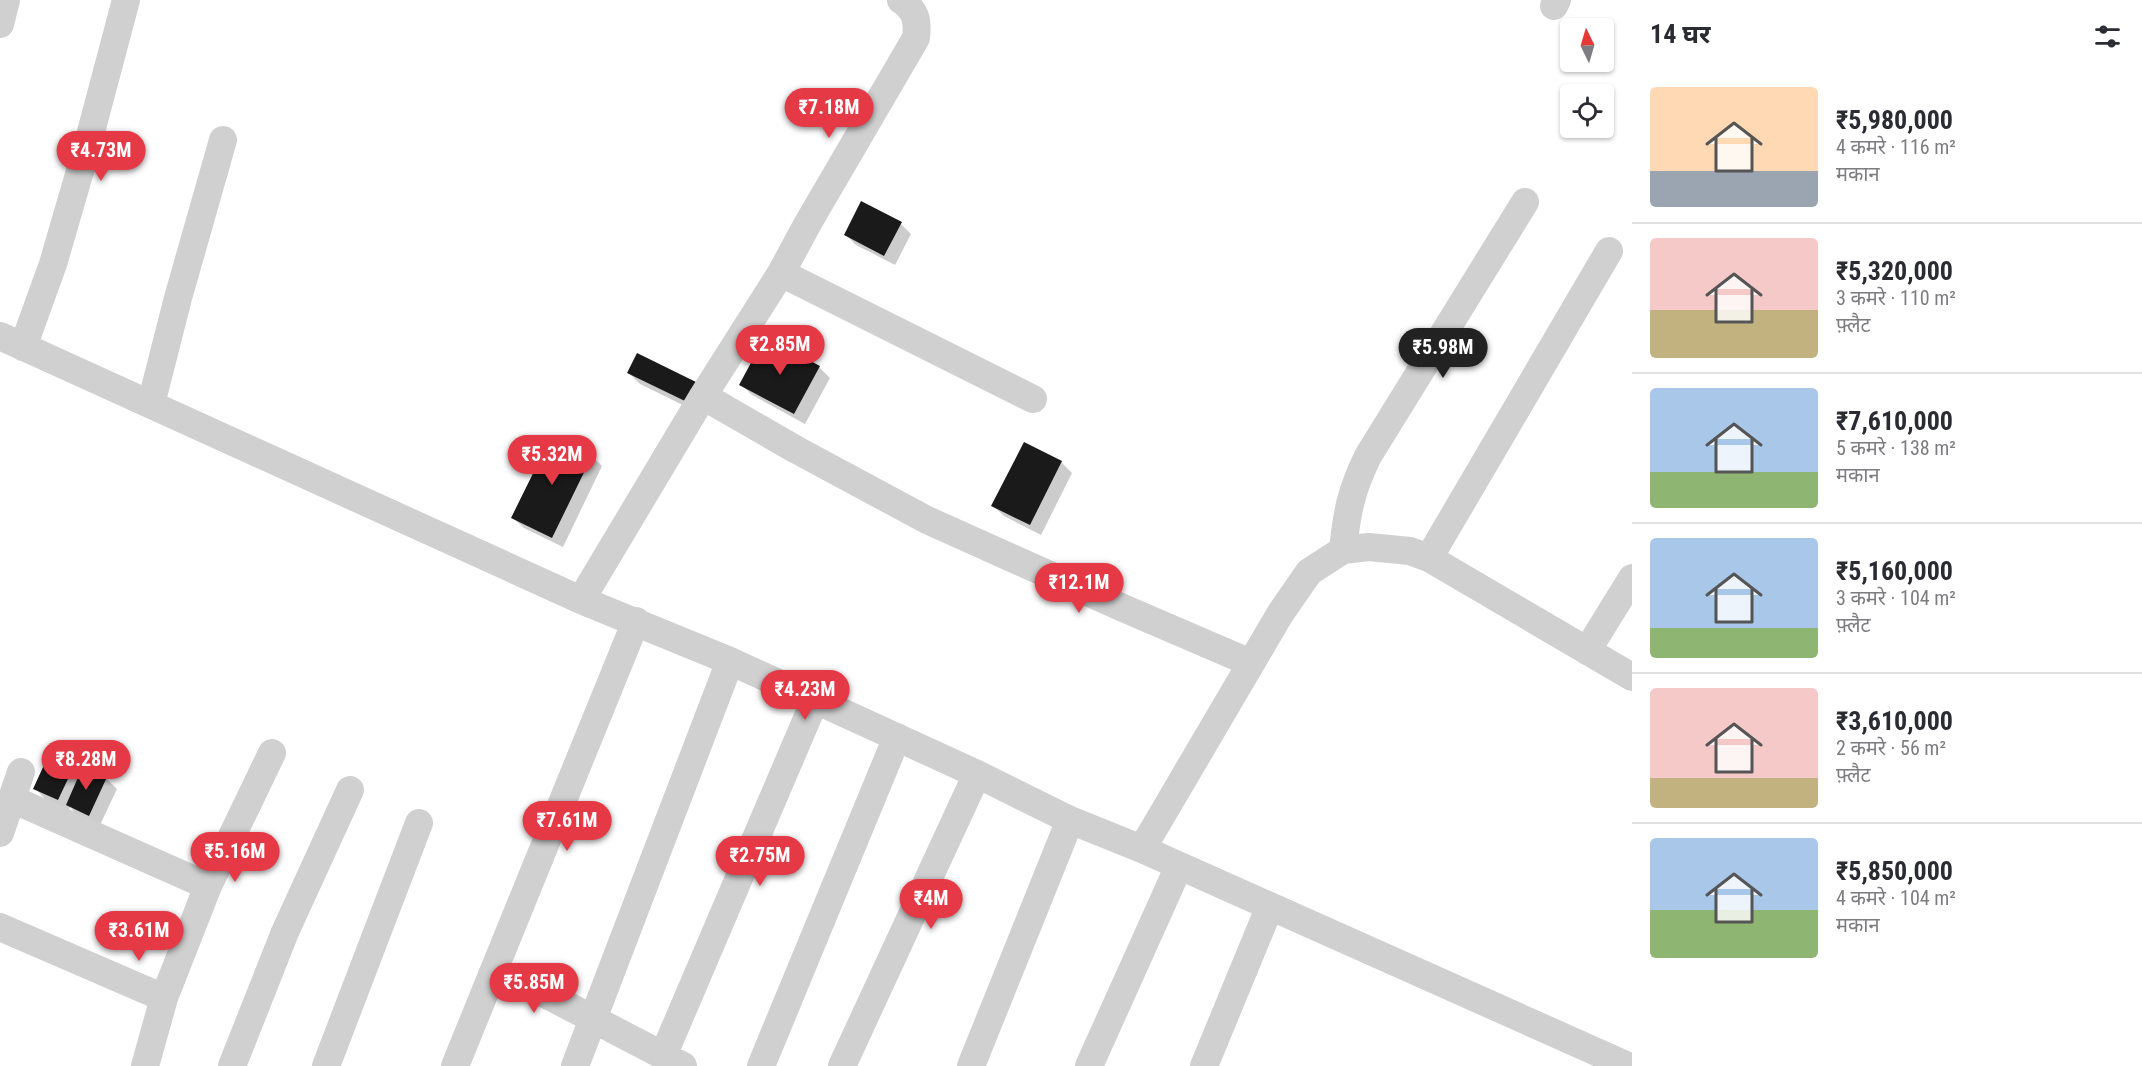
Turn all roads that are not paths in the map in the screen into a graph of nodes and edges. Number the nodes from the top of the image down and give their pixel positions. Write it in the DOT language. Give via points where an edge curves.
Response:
graph roads {
  1 [pos="6,0"];
  2 [pos="126,0"];
  3 [pos="901,0"];
  4 [pos="0,24"];
  5 [pos="223,140"];
  6 [pos="1525,202"];
  7 [pos="1609,251"];
  8 [pos="781,273"];
  9 [pos="11,342"];
  10 [pos="703,396"];
  11 [pos="1033,399"];
  12 [pos="151,404"];
  13 [pos="1343,550"];
  14 [pos="1429,558"];
  15 [pos="1632,578"];
  16 [pos="581,600"];
  17 [pos="636,621"];
  18 [pos="1587,651"];
  19 [pos="730,661"];
  20 [pos="1251,663"];
  21 [pos="1632,677"];
  22 [pos="815,700"];
  23 [pos="897,737"];
  24 [pos="272,753"];
  25 [pos="977,774"];
  26 [pos="350,790"];
  27 [pos="1070,820"];
  28 [pos="419,823"];
  29 [pos="0,831"];
  30 [pos="1142,849"];
  31 [pos="1179,866"];
  32 [pos="208,886"];
  33 [pos="1270,906"];
  34 [pos="0,927"];
  35 [pos="495,971"];
  36 [pos="164,998"];
  37 [pos="593,1018"];
  38 [pos="673,1061"];
  39 [pos="145,1066"];
  40 [pos="232,1066"];
  41 [pos="326,1066"];
  42 [pos="455,1066"];
  43 [pos="575,1066"];
  44 [pos="761,1066"];
  45 [pos="842,1066"];
  46 [pos="971,1066"];
  47 [pos="1089,1066"];
  48 [pos="1204,1066"];
  49 [pos="1628,1066"];
  1 -- 4 [label="street"];
  2 -- 9 [label="street" via="52,264"];
  3 -- 8 [label="street" via="917,21 916,38"];
  5 -- 12 [label="street"];
  6 -- 13 [label="street" via="1368,456 1347,507"];
  7 -- 14 [label="street"];
  8 -- 10 [label="street"];
  8 -- 11 [label="street"];
  9 -- 12 [label="street"];
  10 -- 16 [label="street"];
  10 -- 20 [label="street" via="927,520"];
  12 -- 16 [label="street"];
  13 -- 14 [label="street" via="1369,547 1410,551"];
  13 -- 20 [label="street" via="1309,572"];
  14 -- 18 [label="street"];
  15 -- 18 [label="street"];
  16 -- 17 [label="street"];
  17 -- 19 [label="street"];
  17 -- 35 [label="street"];
  18 -- 21 [label="street"];
  19 -- 22 [label="street"];
  19 -- 37 [label="street"];
  20 -- 30 [label="street"];
  22 -- 23 [label="street"];
  22 -- 38 [label="street"];
  23 -- 25 [label="street"];
  23 -- 44 [label="street"];
  24 -- 32 [label="street"];
  25 -- 27 [label="street"];
  25 -- 45 [label="street"];
  26 -- 40 [label="street" via="285,932"];
  27 -- 30 [label="street"];
  27 -- 46 [label="street"];
  28 -- 41 [label="street"];
  29 -- 32 [label="street" via="16,786 121,849"];
  30 -- 31 [label="street"];
  31 -- 33 [label="street"];
  31 -- 47 [label="street"];
  32 -- 36 [label="street"];
  33 -- 48 [label="street"];
  33 -- 49 [label="street"];
  34 -- 36 [label="street"];
  35 -- 37 [label="street"];
  35 -- 42 [label="street"];
  36 -- 39 [label="street"];
  37 -- 38 [label="street"];
  37 -- 43 [label="street"];
}
